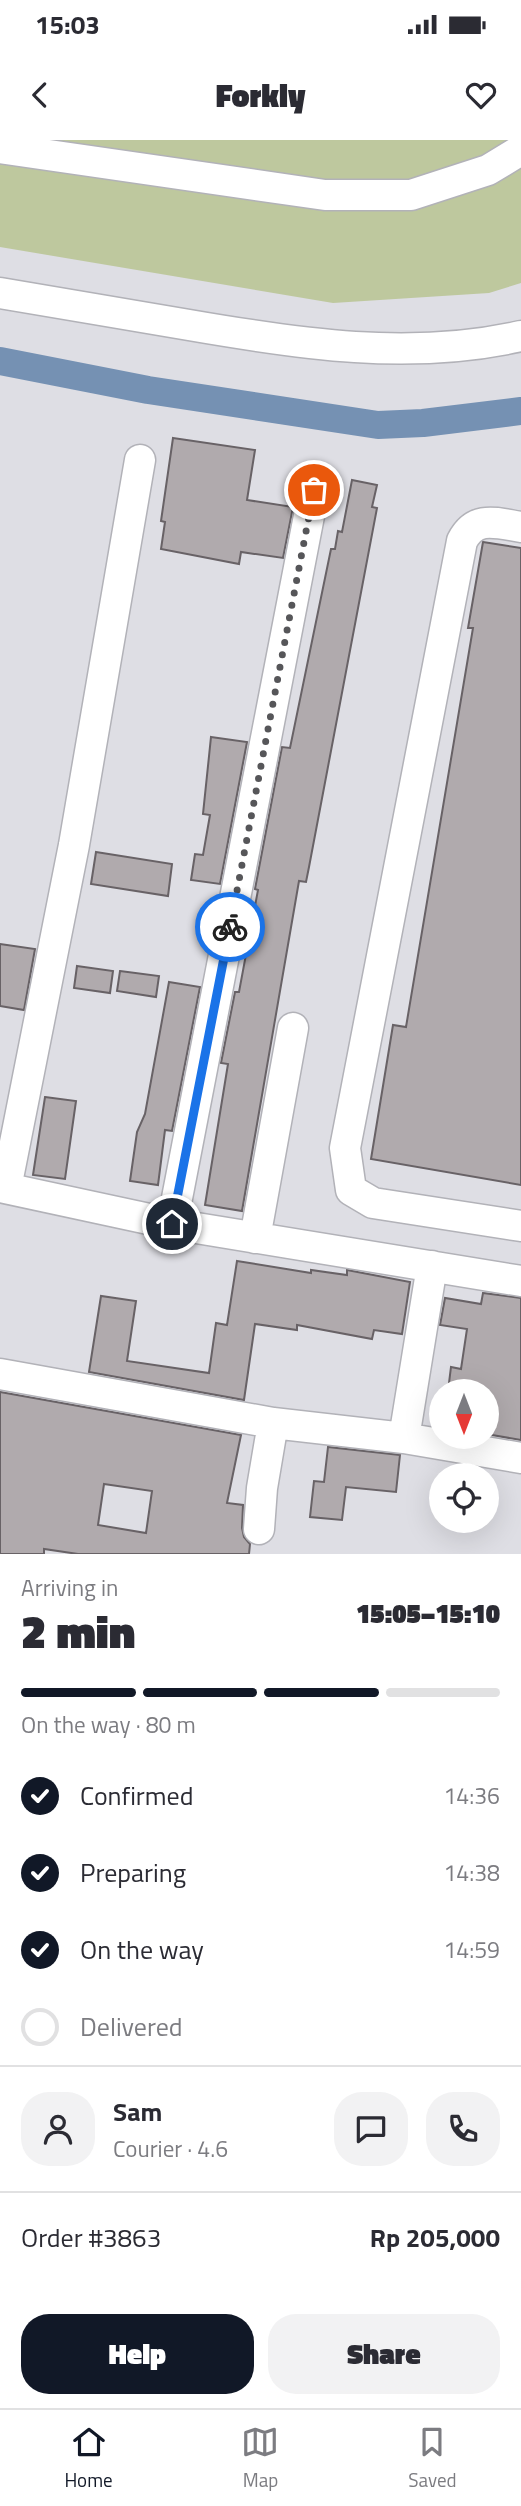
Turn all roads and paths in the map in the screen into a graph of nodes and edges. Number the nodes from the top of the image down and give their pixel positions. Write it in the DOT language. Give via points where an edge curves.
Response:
graph roads {
  1 [pos="0,148"];
  2 [pos="521,150"];
  3 [pos="0,293"];
  4 [pos="521,336"];
  5 [pos="139,460"];
  6 [pos="314,490"];
  7 [pos="521,527"];
  8 [pos="293,1028"];
  9 [pos="3,1188"];
  10 [pos="172,1224"];
  11 [pos="521,1226"];
  12 [pos="255,1238"];
  13 [pos="432,1266"];
  14 [pos="521,1281"];
  15 [pos="0,1374"];
  16 [pos="273,1423"];
  17 [pos="404,1438"];
  18 [pos="521,1458"];
  19 [pos="259,1529"];
  1 -- 2 [label="street" via="325,195 411,195 488,170"];
  3 -- 4 [label="street" via="278,340 388,350 479,346"];
  5 -- 9 [label="street" via="74,845"];
  6 -- 10 [label="street"];
  7 -- 11 [label="street" via="483,521 468,528 462,541 345,1148 351,1190 373,1203"];
  8 -- 12 [label="street"];
  9 -- 10 [label="street"];
  10 -- 12 [label="street"];
  12 -- 13 [label="street"];
  13 -- 14 [label="street"];
  13 -- 17 [label="street"];
  15 -- 16 [label="street"];
  16 -- 17 [label="street"];
  16 -- 19 [label="street"];
  17 -- 18 [label="street"];
}
